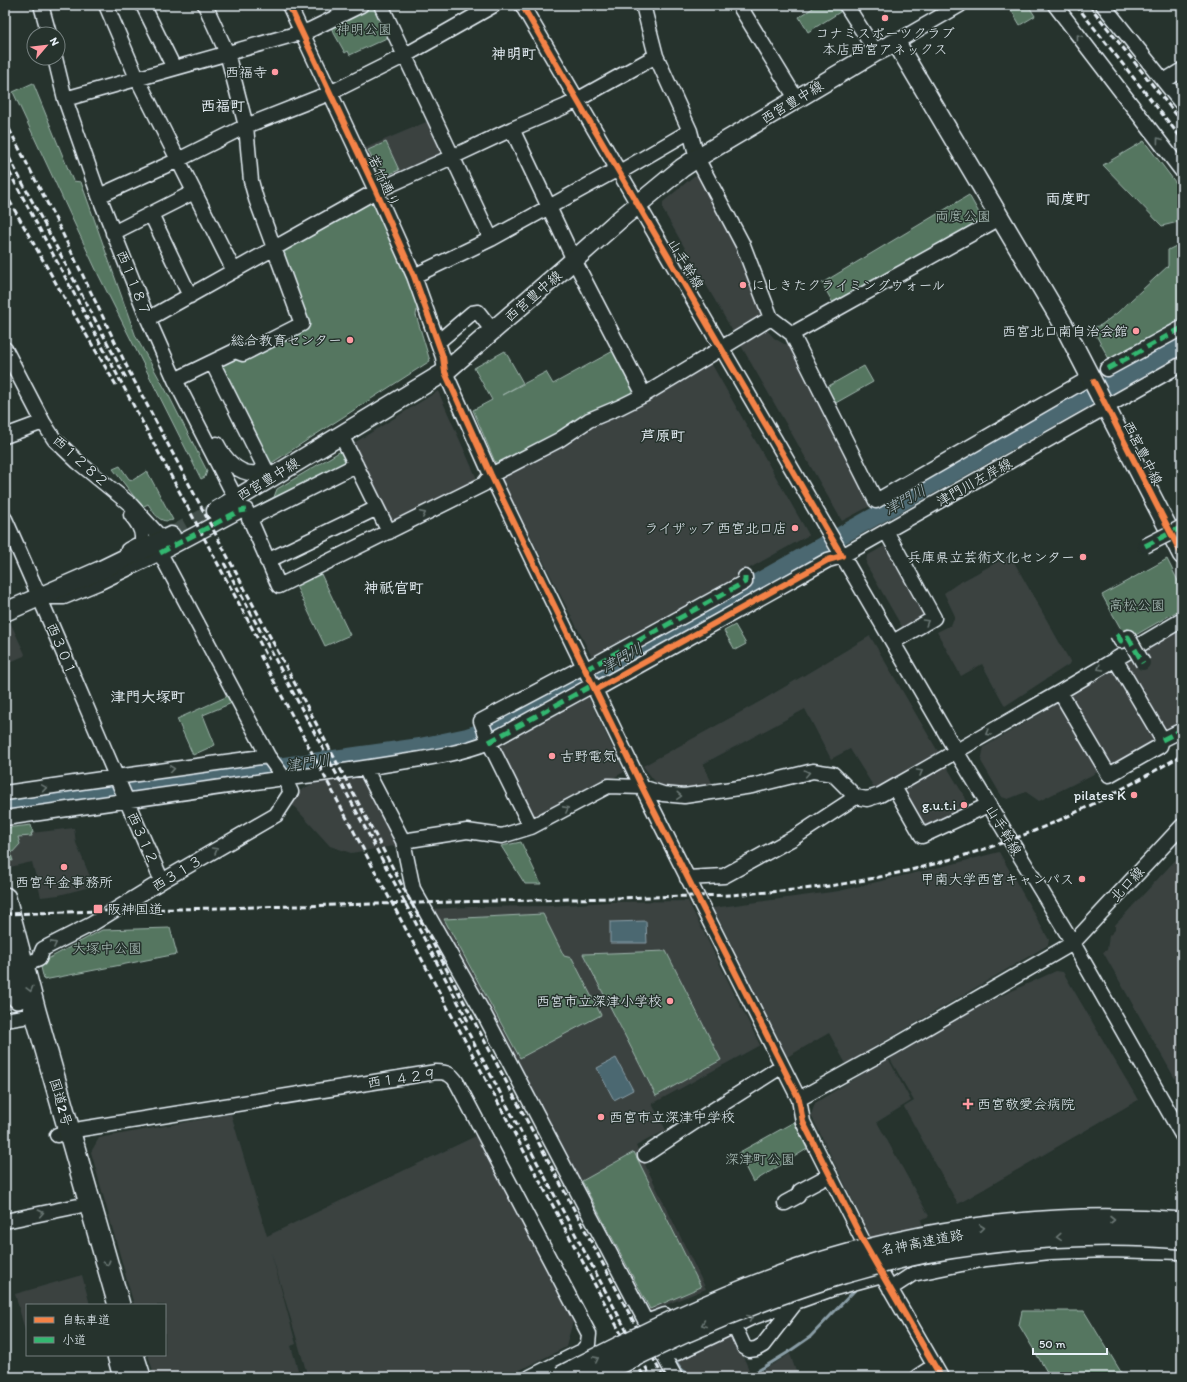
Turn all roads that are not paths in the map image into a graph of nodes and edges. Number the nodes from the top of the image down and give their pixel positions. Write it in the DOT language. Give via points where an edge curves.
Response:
graph roads {
  1 [pos="41,5"];
  2 [pos="106,5"];
  3 [pos="143,5"];
  4 [pos="205,5"];
  5 [pos="289,5"];
  6 [pos="361,5"];
  7 [pos="380,5"];
  8 [pos="494,5"];
  9 [pos="522,5"];
  10 [pos="643,5"];
  11 [pos="739,5"];
  12 [pos="846,5"];
  13 [pos="1054,5"];
  14 [pos="1104,5"];
  15 [pos="957,6"];
  16 [pos="47,26"];
  17 [pos="301,31"];
  18 [pos="896,42"];
  19 [pos="876,52"];
  20 [pos="227,53"];
  21 [pos="404,56"];
  22 [pos="656,56"];
  23 [pos="57,66"];
  24 [pos="174,68"];
  25 [pos="1182,70"];
  26 [pos="137,78"];
  27 [pos="1164,81"];
  28 [pos="330,93"];
  29 [pos="65,99"];
  30 [pos="577,100"];
  31 [pos="796,100"];
  32 [pos="1182,104"];
  33 [pos="246,126"];
  34 [pos="512,129"];
  35 [pos="690,131"];
  36 [pos="452,157"];
  37 [pos="697,158"];
  38 [pos="178,160"];
  39 [pos="617,171"];
  40 [pos="1182,171"];
  41 [pos="376,190"];
  42 [pos="194,192"];
  43 [pos="99,196"];
  44 [pos="637,206"];
  45 [pos="549,207"];
  46 [pos="151,214"];
  47 [pos="1000,218"];
  48 [pos="113,233"];
  49 [pos="491,239"];
  50 [pos="274,248"];
  51 [pos="574,260"];
  52 [pos="234,271"];
  53 [pos="414,276"];
  54 [pos="190,296"];
  55 [pos="771,318"];
  56 [pos="148,319"];
  57 [pos="1182,328"];
  58 [pos="493,331"];
  59 [pos="792,334"];
  60 [pos="438,342"];
  61 [pos="722,348"];
  62 [pos="5,349"];
  63 [pos="212,362"];
  64 [pos="1182,364"];
  65 [pos="445,372"];
  66 [pos="1097,376"];
  67 [pos="179,378"];
  68 [pos="644,395"];
  69 [pos="1105,404"];
  70 [pos="43,422"];
  71 [pos="341,434"];
  72 [pos="5,436"];
  73 [pos="81,464"];
  74 [pos="356,465"];
  75 [pos="491,475"];
  76 [pos="377,508"];
  77 [pos="243,509"];
  78 [pos="216,511"];
  79 [pos="5,519"];
  80 [pos="1182,527"];
  81 [pos="886,531"];
  82 [pos="389,532"];
  83 [pos="165,543"];
  84 [pos="836,546"];
  85 [pos="1145,546"];
  86 [pos="1182,555"];
  87 [pos="267,561"];
  88 [pos="745,577"];
  89 [pos="40,597"];
  90 [pos="5,612"];
  91 [pos="1182,620"];
  92 [pos="1117,634"];
  93 [pos="893,642"];
  94 [pos="1115,659"];
  95 [pos="1143,663"];
  96 [pos="588,676"];
  97 [pos="1060,692"];
  98 [pos="1182,730"];
  99 [pos="1162,740"];
  100 [pos="489,742"];
  101 [pos="956,751"];
  102 [pos="269,757"];
  103 [pos="359,769"];
  104 [pos="282,776"];
  105 [pos="116,778"];
  106 [pos="642,787"];
  107 [pos="894,787"];
  108 [pos="5,793"];
  109 [pos="856,797"];
  110 [pos="125,798"];
  111 [pos="988,804"];
  112 [pos="5,818"];
  113 [pos="1182,826"];
  114 [pos="531,827"];
  115 [pos="403,841"];
  116 [pos="687,878"];
  117 [pos="162,881"];
  118 [pos="5,898"];
  119 [pos="1073,943"];
  120 [pos="5,952"];
  121 [pos="24,965"];
  122 [pos="14,1019"];
  123 [pos="782,1066"];
  124 [pos="799,1099"];
  125 [pos="63,1133"];
  126 [pos="1182,1135"];
  127 [pos="645,1155"];
  128 [pos="830,1175"];
  129 [pos="785,1203"];
  130 [pos="78,1206"];
  131 [pos="5,1221"];
  132 [pos="1182,1222"];
  133 [pos="1182,1238"];
  134 [pos="864,1243"];
  135 [pos="1182,1252"];
  136 [pos="882,1275"];
  137 [pos="890,1289"];
  138 [pos="798,1300"];
  139 [pos="105,1304"];
  140 [pos="119,1304"];
  141 [pos="659,1318"];
  142 [pos="734,1326"];
  143 [pos="675,1349"];
  144 [pos="118,1356"];
  145 [pos="133,1356"];
  146 [pos="937,1371"];
  147 [pos="618,1373"];
  148 [pos="124,1377"];
  149 [pos="140,1377"];
  150 [pos="530,1377"];
  151 [pos="561,1377"];
  152 [pos="592,1377"];
  153 [pos="599,1377"];
  154 [pos="675,1377"];
  155 [pos="917,1377"];
  1 -- 16 [label="street"];
  2 -- 26 [label="street"];
  3 -- 24 [label="street"];
  4 -- 20 [label="street"];
  5 -- 17 [label="street, 若竹通り"];
  6 -- 17 [label="street" via="310,30"];
  7 -- 21 [label="street"];
  8 -- 21 [label="street"];
  9 -- 30 [label="street, 山手幹線"];
  10 -- 22 [label="street"];
  11 -- 31 [label="street"];
  12 -- 19 [label="street"];
  40 -- 13 [label="street, one-way"];
  14 -- 27 [label="street"];
  15 -- 18 [label="street"];
  17 -- 20 [label="street"];
  17 -- 28 [label="street, 若竹通り"];
  18 -- 19 [label="main road, 西宮豊中線"];
  18 -- 47 [label="main road, 西宮豊中線"];
  19 -- 31 [label="main road, 西宮豊中線"];
  20 -- 24 [label="street"];
  20 -- 33 [label="street"];
  21 -- 28 [label="street"];
  21 -- 36 [label="street"];
  22 -- 30 [label="street"];
  22 -- 35 [label="street"];
  23 -- 29 [label="street, 西１１８７"];
  24 -- 26 [label="street"];
  25 -- 27 [label="street"];
  26 -- 29 [label="street"];
  26 -- 38 [label="street"];
  27 -- 32 [label="street"];
  28 -- 33 [label="street"];
  28 -- 41 [label="street, 若竹通り"];
  29 -- 43 [label="street, 西１１８７"];
  30 -- 34 [label="street"];
  30 -- 39 [label="street, 山手幹線"];
  31 -- 37 [label="main road, 西宮豊中線"];
  33 -- 38 [label="street"];
  33 -- 50 [label="street" via="251,181"];
  34 -- 36 [label="street"];
  34 -- 45 [label="street"];
  35 -- 37 [label="street"];
  35 -- 39 [label="street"];
  36 -- 41 [label="street"];
  36 -- 49 [label="street"];
  37 -- 44 [label="main road, 西宮豊中線"];
  37 -- 55 [label="street" via="743,245"];
  38 -- 42 [label="street"];
  38 -- 43 [label="street"];
  39 -- 44 [label="street, 山手幹線"];
  39 -- 45 [label="street"];
  41 -- 50 [label="street"];
  41 -- 53 [label="street, 若竹通り"];
  42 -- 46 [label="street"];
  42 -- 52 [label="street"];
  43 -- 48 [label="street, 西１１８７"];
  44 -- 51 [label="main road, 西宮豊中線"];
  44 -- 61 [label="street, 山手幹線"];
  45 -- 49 [label="street"];
  45 -- 51 [label="street"];
  46 -- 48 [label="street"];
  46 -- 54 [label="street"];
  47 -- 59 [label="street"];
  47 -- 66 [label="main road, 西宮豊中線"];
  48 -- 56 [label="street, 西１１８７"];
  49 -- 53 [label="street"];
  50 -- 52 [label="street"];
  50 -- 63 [label="street" via="302,324 243,354 235,351"];
  51 -- 58 [label="main road, 西宮豊中線"];
  51 -- 68 [label="street"];
  52 -- 54 [label="street"];
  53 -- 60 [label="street, 若竹通り"];
  54 -- 56 [label="street"];
  55 -- 59 [label="street"];
  55 -- 61 [label="street"];
  56 -- 67 [label="street, 西１１８７"];
  57 -- 66 [label="street"];
  58 -- 60 [label="street" via="478,312 472,313"];
  58 -- 65 [label="main road, 西宮豊中線"];
  59 -- 66 [label="street" via="876,501"];
  60 -- 65 [label="street, 若竹通り"];
  61 -- 68 [label="street"];
  61 -- 84 [label="street, 山手幹線"];
  62 -- 70 [label="street, 西１２８２"];
  63 -- 67 [label="street"];
  63 -- 67 [label="street" via="266,470 250,473 227,460"];
  64 -- 69 [label="street, 津門川左岸線"];
  65 -- 71 [label="main road, 西宮豊中線"];
  65 -- 75 [label="street, 若竹通り"];
  66 -- 69 [label="main road, 西宮豊中線"];
  67 -- 77 [label="street, 西１１８７"];
  68 -- 75 [label="street" via="589,420 559,440"];
  69 -- 81 [label="street, 津門川左岸線"];
  69 -- 86 [label="main road, 西宮豊中線"];
  70 -- 72 [label="street"];
  70 -- 73 [label="street, 西１２８２" via="54,439"];
  71 -- 74 [label="street"];
  71 -- 77 [label="main road, 西宮豊中線"];
  73 -- 83 [label="street, 西１２８２" via="131,505"];
  73 -- 89 [label="street" via="90,481 134,518 142,534 142,541 136,547 56,582"];
  74 -- 76 [label="street"];
  74 -- 77 [label="street"];
  82 -- 75 [label="street, one-way" via="484,484"];
  75 -- 96 [label="street, 若竹通り"];
  76 -- 82 [label="street"];
  76 -- 87 [label="street"];
  77 -- 78 [label="main road, 西宮豊中線"];
  77 -- 83 [label="street"];
  77 -- 87 [label="street, 西１１８７"];
  79 -- 89 [label="street, 西３０１"];
  80 -- 85 [label="street, bridge"];
  81 -- 84 [label="street, 津門川左岸線"];
  93 -- 81 [label="street, one-way" via="934,618"];
  82 -- 87 [label="street, 西１１８７" via="279,586"];
  83 -- 89 [label="main road"];
  83 -- 102 [label="street, 西１２８２"];
  84 -- 93 [label="street, 山手幹線"];
  84 -- 96 [label="street, 津門川左岸線" via="828,560"];
  88 -- 96 [label="street" via="745,582"];
  89 -- 90 [label="main road"];
  89 -- 105 [label="street, 西３０１"];
  91 -- 94 [label="street"];
  92 -- 95 [label="street, bridge" via="1121,641 1128,637"];
  93 -- 101 [label="street, 山手幹線"];
  94 -- 97 [label="street, one-way"];
  94 -- 99 [label="street"];
  96 -- 100 [label="street" via="589,687"];
  96 -- 100 [label="street" via="481,721"];
  96 -- 106 [label="street, 若竹通り"];
  97 -- 99 [label="street" via="1109,775 1160,746"];
  97 -- 101 [label="street, one-way"];
  98 -- 99 [label="street"];
  100 -- 103 [label="street" via="446,755"];
  100 -- 114 [label="street"];
  107 -- 101 [label="street, one-way"];
  101 -- 111 [label="street, 山手幹線"];
  102 -- 104 [label="street, 西１２８２"];
  105 -- 102 [label="street, one-way"];
  103 -- 104 [label="street" via="308,777"];
  103 -- 115 [label="street"];
  104 -- 110 [label="street"];
  117 -- 104 [label="street, 西３１３, one-way" via="276,815 291,792"];
  108 -- 105 [label="street, one-way"];
  105 -- 110 [label="street, 西３０１"];
  106 -- 109 [label="street, one-way" via="663,794 684,796 752,786 813,771 833,774"];
  114 -- 106 [label="street, one-way" via="608,786"];
  106 -- 116 [label="street, 若竹通り"];
  107 -- 109 [label="street" via="867,799"];
  107 -- 111 [label="street" via="922,836"];
  109 -- 116 [label="street" via="795,837 724,876"];
  110 -- 112 [label="street"];
  110 -- 117 [label="street, 西３１２"];
  111 -- 119 [label="street, 山手幹線"];
  113 -- 119 [label="street, 北口線"];
  114 -- 115 [label="street" via="502,836 467,831"];
  115 -- 141 [label="street" via="413,889 484,1014 646,1322"];
  116 -- 123 [label="street, 若竹通り"];
  121 -- 117 [label="street, 西３１３, one-way" via="39,959 43,949 92,924"];
  118 -- 121 [label="highway, 国道2号"];
  119 -- 124 [label="street, 北口線"];
  119 -- 126 [label="street, 山手幹線"];
  120 -- 122 [label="highway, 国道2号"];
  121 -- 125 [label="highway, 国道2号, one-way"];
  122 -- 125 [label="highway, 国道2号"];
  123 -- 124 [label="street, 若竹通り"];
  123 -- 127 [label="street"];
  124 -- 128 [label="street, 若竹通り" via="803,1122"];
  125 -- 130 [label="highway, 国道2号"];
  125 -- 140 [label="highway, 国道2号, one-way"];
  125 -- 150 [label="street, 西１４２９" via="436,1072 451,1075 589,1334 588,1344 582,1351"];
  128 -- 129 [label="street" via="800,1191 798,1196"];
  128 -- 134 [label="street, 若竹通り"];
  131 -- 130 [label="street, one-way"];
  130 -- 139 [label="highway, 国道2号"];
  151 -- 132 [label="highway, 名神高速道路, one-way, bridge" via="699,1309 797,1271 849,1255 928,1236 1030,1223 1083,1220"];
  133 -- 152 [label="highway, 名神高速道路, one-way, bridge" via="1032,1238 930,1251 820,1280 752,1304 681,1333"];
  134 -- 136 [label="street, 若竹通り"];
  134 -- 141 [label="street" via="790,1264 735,1284"];
  135 -- 137 [label="street" via="1050,1252 986,1259 913,1274"];
  136 -- 137 [label="street, 若竹通り"];
  136 -- 138 [label="street"];
  137 -- 146 [label="street, 若竹通り"];
  142 -- 138 [label="street, one-way"];
  138 -- 142 [label="street" via="763,1345 756,1349 749,1350 744,1347"];
  141 -- 143 [label="street"];
  142 -- 143 [label="street"];
  143 -- 154 [label="street" via="662,1353"];
  144 -- 148 [label="highway"];
  145 -- 149 [label="highway"];
  146 -- 155 [label="street"];
  147 -- 153 [label="street"];
}
